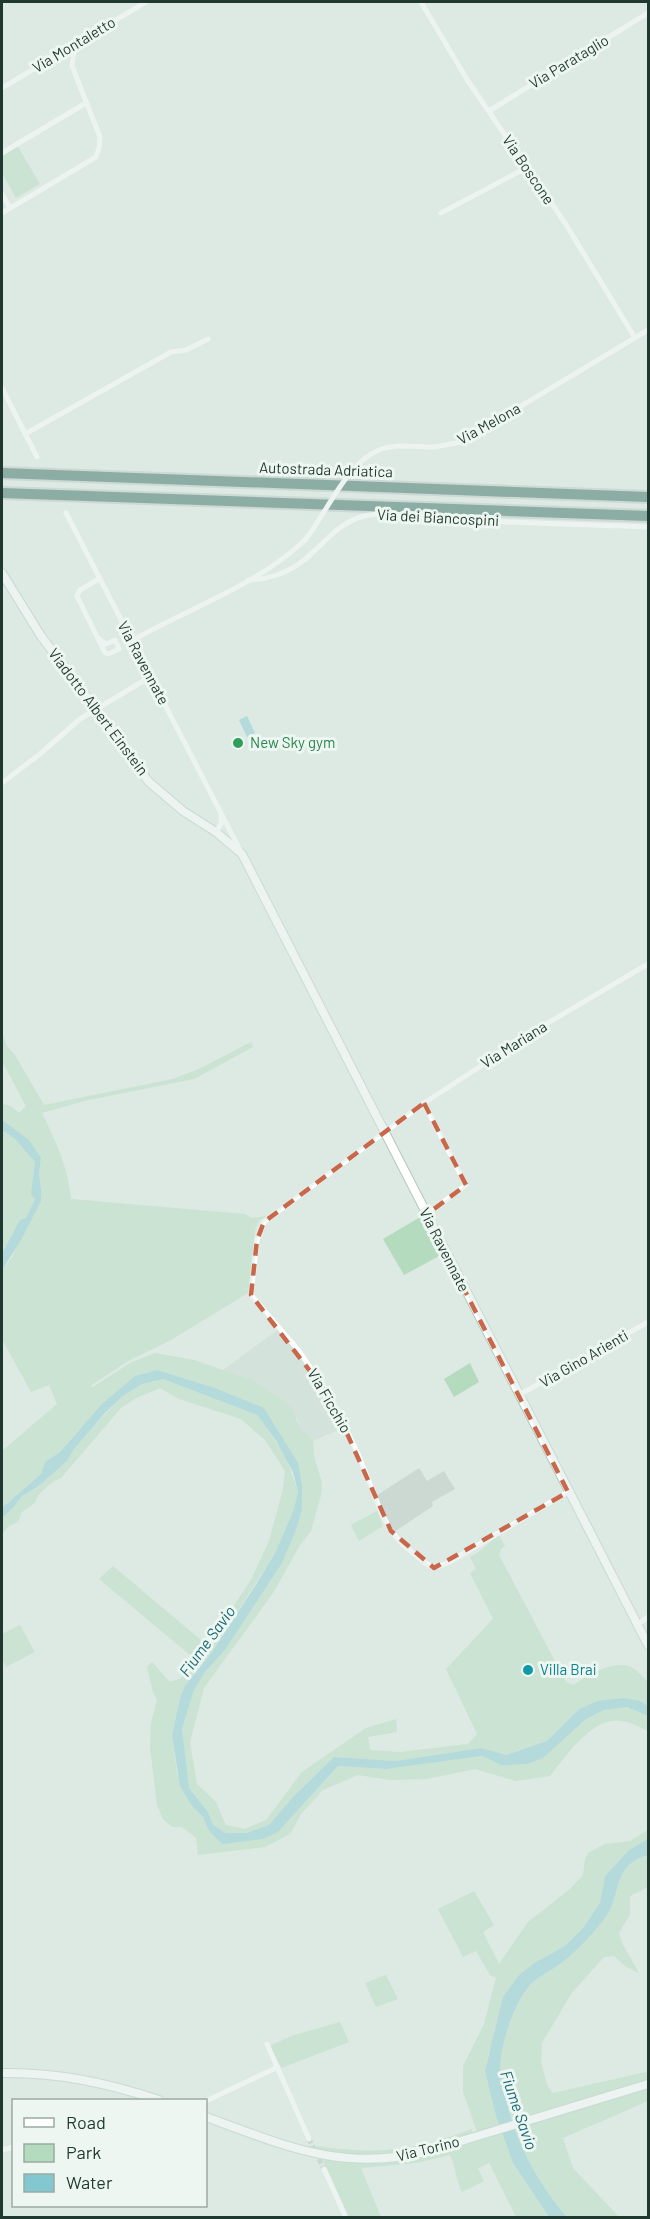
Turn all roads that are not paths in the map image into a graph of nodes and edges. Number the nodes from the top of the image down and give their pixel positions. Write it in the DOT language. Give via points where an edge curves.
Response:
graph roads {
  1 [pos="146,2"];
  2 [pos="422,2"];
  3 [pos="648,13"];
  4 [pos="82,40"];
  5 [pos="2,88"];
  6 [pos="86,103"];
  7 [pos="489,111"];
  8 [pos="2,153"];
  9 [pos="526,168"];
  10 [pos="2,194"];
  11 [pos="10,208"];
  12 [pos="2,213"];
  13 [pos="441,213"];
  14 [pos="648,330"];
  15 [pos="635,338"];
  16 [pos="208,339"];
  17 [pos="2,388"];
  18 [pos="25,434"];
  19 [pos="38,457"];
  20 [pos="2,472"];
  21 [pos="2,493"];
  22 [pos="648,497"];
  23 [pos="66,513"];
  24 [pos="648,516"];
  25 [pos="648,527"];
  26 [pos="2,573"];
  27 [pos="99,579"];
  28 [pos="248,580"];
  29 [pos="98,638"];
  30 [pos="130,641"];
  31 [pos="150,677"];
  32 [pos="95,709"];
  33 [pos="2,783"];
  34 [pos="221,813"];
  35 [pos="216,832"];
  36 [pos="242,854"];
  37 [pos="648,964"];
  38 [pos="424,1103"];
  39 [pos="384,1132"];
  40 [pos="426,1215"];
  41 [pos="648,1322"];
  42 [pos="519,1395"];
  43 [pos="568,1492"];
  44 [pos="648,1617"];
  45 [pos="637,1625"];
  46 [pos="648,1645"];
  47 [pos="267,2044"];
  48 [pos="278,2067"];
  49 [pos="2,2073"];
  50 [pos="648,2084"];
  51 [pos="156,2099"];
  52 [pos="207,2101"];
  53 [pos="207,2117"];
  54 [pos="309,2139"];
  55 [pos="324,2169"];
  56 [pos="346,2217"];
  1 -- 4 [label="street, Via Montaletto"];
  2 -- 7 [label="street, Via Boscone"];
  3 -- 7 [label="street, Via Parataglio"];
  4 -- 5 [label="street, Via Montaletto"];
  4 -- 6 [label="street" via="74,51 72,66"];
  6 -- 8 [label="street"];
  6 -- 11 [label="street" via="100,137 96,157"];
  7 -- 9 [label="street, Via Boscone"];
  9 -- 13 [label="street"];
  9 -- 15 [label="street, Via Boscone" via="565,223"];
  10 -- 11 [label="street"];
  11 -- 12 [label="street"];
  14 -- 15 [label="street, Via Melona"];
  15 -- 28 [label="street, Via Melona, bridge" via="461,442 435,447 397,446 367,456 353,468 305,540"];
  16 -- 18 [label="street" via="186,350 171,352"];
  17 -- 18 [label="street"];
  18 -- 19 [label="street"];
  20 -- 22 [label="highway, Autostrada Adriatica"];
  21 -- 24 [label="highway"];
  23 -- 27 [label="street, Via Ravennate"];
  25 -- 28 [label="street, Via dei Biancospini" via="368,515 349,521 301,562 263,580"];
  26 -- 32 [label="main road, Viadotto Albert Einstein" via="41,636"];
  27 -- 29 [label="street" via="77,596"];
  27 -- 30 [label="street, Via Ravennate"];
  28 -- 30 [label="street, Via Melona"];
  30 -- 31 [label="street, Via Ravennate"];
  31 -- 32 [label="street"];
  31 -- 34 [label="street, Via Ravennate"];
  32 -- 33 [label="street"];
  32 -- 35 [label="main road, Viadotto Albert Einstein" via="150,782 183,811"];
  34 -- 35 [label="street"];
  34 -- 36 [label="street, Via Ravennate"];
  35 -- 36 [label="main road, Via Ravennate"];
  36 -- 39 [label="main road, Via Ravennate"];
  37 -- 38 [label="street, Via Mariana"];
  38 -- 39 [label="street, Via Mariana"];
  38 -- 40 [label="street" via="466,1185"];
  39 -- 40 [label="main road, Via Ravennate"];
  39 -- 43 [label="street, Via Ficchio" via="264,1222 257,1240 251,1295 299,1351 331,1398 391,1531 429,1566 448,1563"];
  40 -- 42 [label="main road, Via Ravennate"];
  41 -- 42 [label="street, Via Gino Arienti"];
  42 -- 43 [label="main road, Via Ravennate"];
  43 -- 45 [label="main road, Via Ravennate"];
  44 -- 45 [label="street"];
  45 -- 46 [label="main road, Via Ravennate"];
  47 -- 48 [label="street"];
  48 -- 52 [label="street"];
  48 -- 54 [label="street"];
  49 -- 51 [label="main road" via="96,2081"];
  50 -- 53 [label="main road, Via Torino" via="444,2147 388,2159 342,2159 297,2149"];
  55 -- 56 [label="street"];
}
